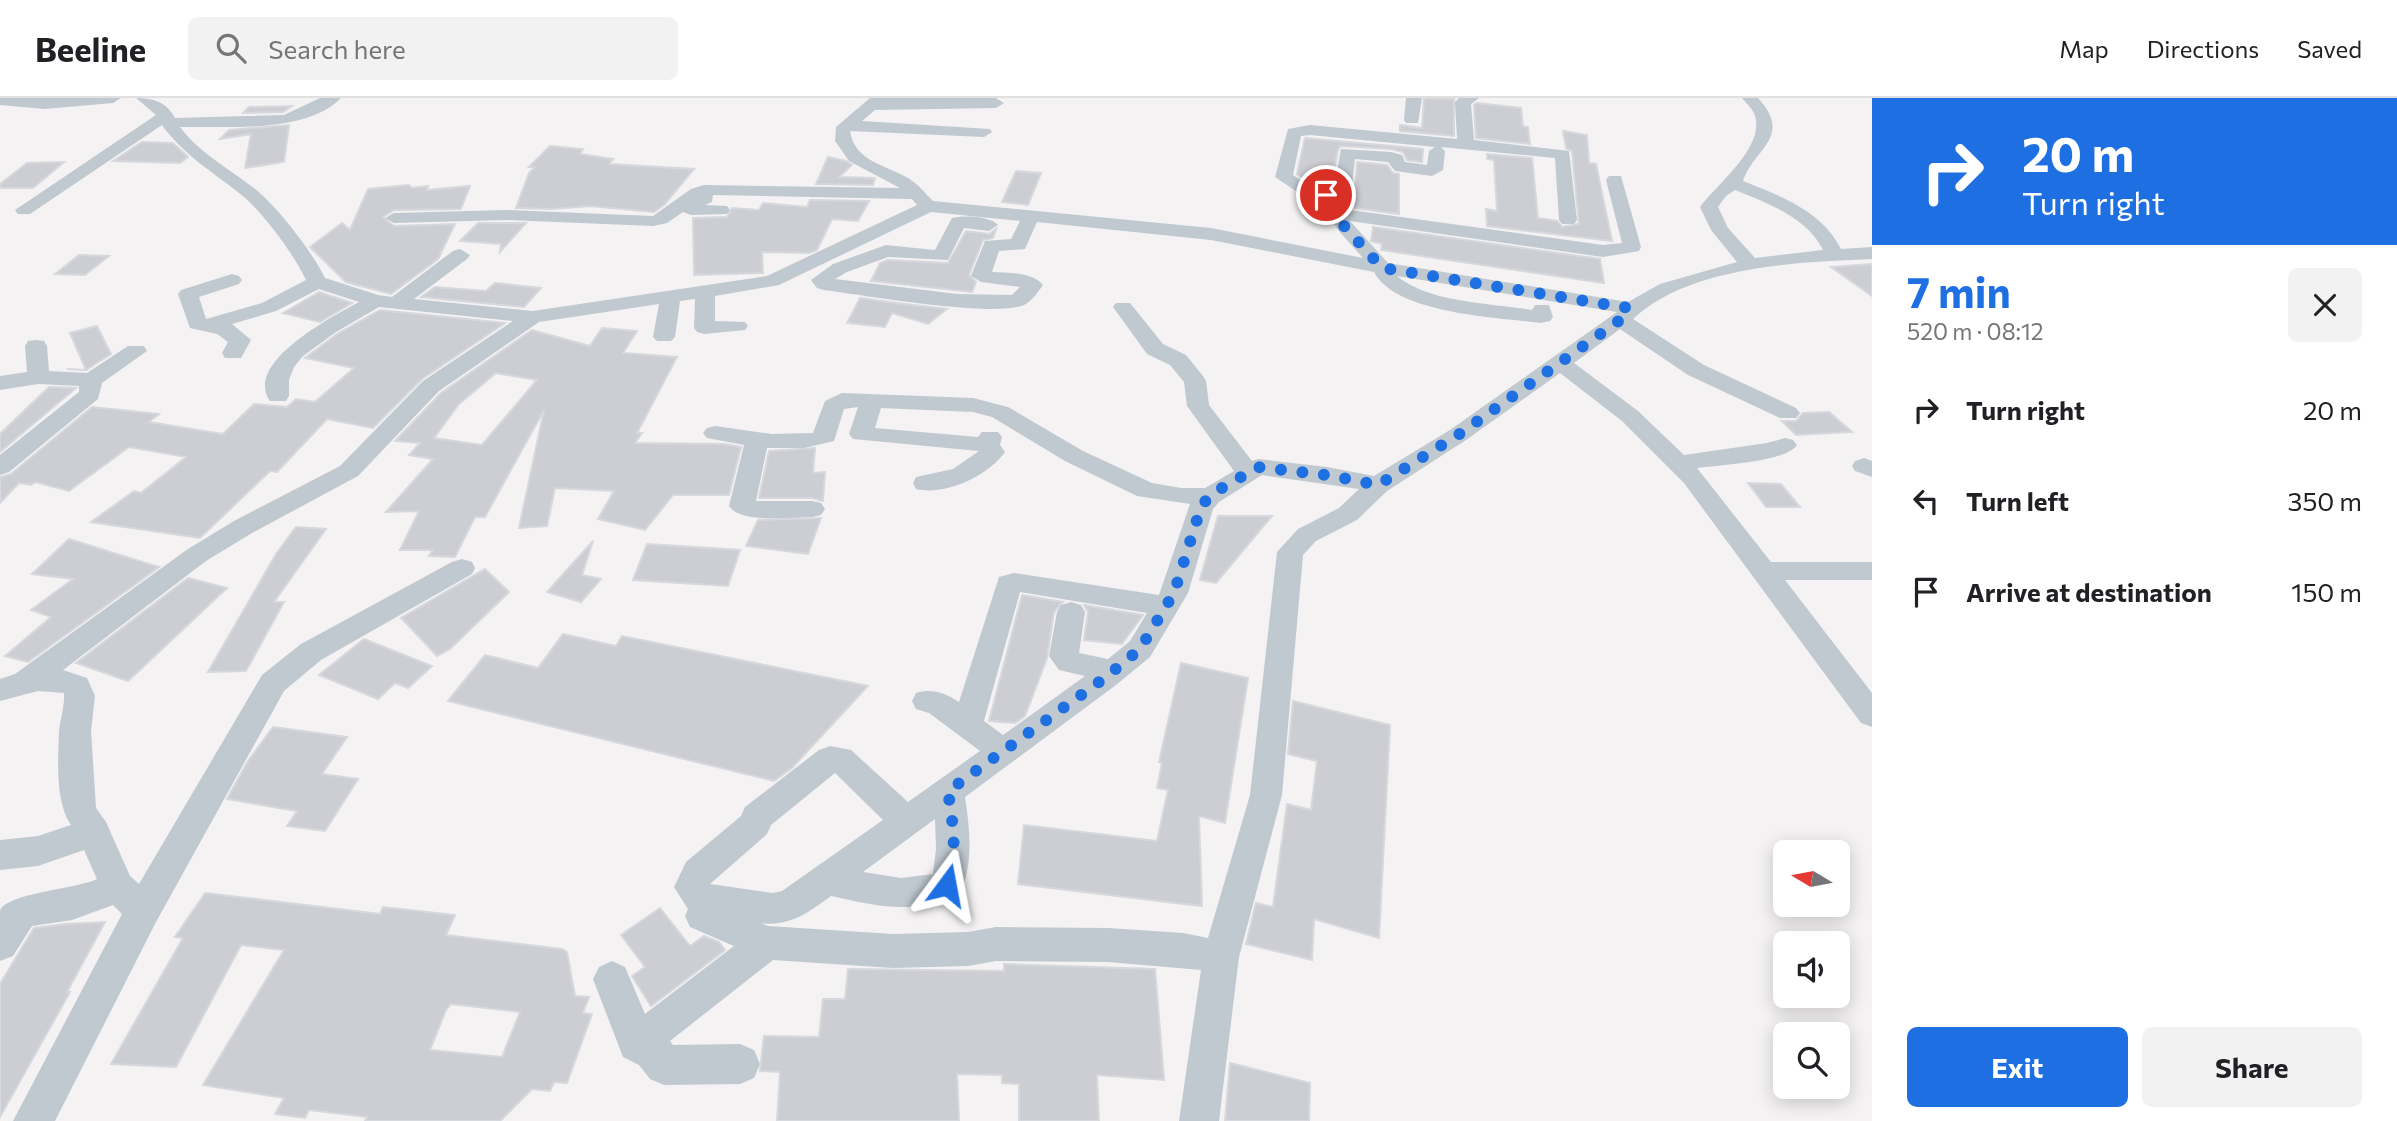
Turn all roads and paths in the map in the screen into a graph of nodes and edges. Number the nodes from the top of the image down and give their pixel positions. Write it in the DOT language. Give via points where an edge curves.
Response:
graph roads {
  1 [pos="113,98"];
  2 [pos="144,98"];
  3 [pos="332,98"];
  4 [pos="1414,98"];
  5 [pos="1471,98"];
  6 [pos="1750,98"];
  7 [pos="0,100"];
  8 [pos="46,101"];
  9 [pos="874,101"];
  10 [pos="996,103"];
  11 [pos="167,119"];
  12 [pos="1412,120"];
  13 [pos="848,125"];
  14 [pos="984,132"];
  15 [pos="1466,145"];
  16 [pos="1437,151"];
  17 [pos="1615,180"];
  18 [pos="1734,183"];
  19 [pos="734,197"];
  20 [pos="922,200"];
  21 [pos="789,205"];
  22 [pos="1338,205"];
  23 [pos="24,210"];
  24 [pos="517,210"];
  25 [pos="557,211"];
  26 [pos="535,215"];
  27 [pos="961,216"];
  28 [pos="394,218"];
  29 [pos="1569,220"];
  30 [pos="1028,222"];
  31 [pos="1834,253"];
  32 [pos="1872,253"];
  33 [pos="460,255"];
  34 [pos="942,255"];
  35 [pos="1749,263"];
  36 [pos="1382,268"];
  37 [pos="232,280"];
  38 [pos="317,282"];
  39 [pos="923,295"];
  40 [pos="705,298"];
  41 [pos="386,302"];
  42 [pos="669,302"];
  43 [pos="1123,307"];
  44 [pos="1542,309"];
  45 [pos="1625,314"];
  46 [pos="533,317"];
  47 [pos="204,326"];
  48 [pos="738,326"];
  49 [pos="664,337"];
  50 [pos="36,346"];
  51 [pos="136,351"];
  52 [pos="233,352"];
  53 [pos="1559,362"];
  54 [pos="38,377"];
  55 [pos="91,380"];
  56 [pos="5,387"];
  57 [pos="278,396"];
  58 [pos="872,401"];
  59 [pos="1788,413"];
  60 [pos="1010,418"];
  61 [pos="715,433"];
  62 [pos="757,439"];
  63 [pos="988,445"];
  64 [pos="1785,445"];
  65 [pos="5,459"];
  66 [pos="1677,464"];
  67 [pos="1247,472"];
  68 [pos="925,483"];
  69 [pos="1378,485"];
  70 [pos="1210,495"];
  71 [pos="812,509"];
  72 [pos="462,568"];
  73 [pos="1763,571"];
  74 [pos="1872,571"];
  75 [pos="1164,606"];
  76 [pos="1071,612"];
  77 [pos="1114,671"];
  78 [pos="13,686"];
  79 [pos="1867,700"];
  80 [pos="926,701"];
  81 [pos="967,725"];
  82 [pos="1002,751"];
  83 [pos="948,791"];
  84 [pos="907,821"];
  85 [pos="94,832"];
  86 [pos="0,855"];
  87 [pos="826,879"];
  88 [pos="130,899"];
  89 [pos="703,916"];
  90 [pos="767,943"];
  91 [pos="0,944"];
  92 [pos="1222,957"];
  93 [pos="612,979"];
  94 [pos="637,1043"];
  95 [pos="740,1064"];
  96 [pos="33,1121"];
  97 [pos="1199,1121"];
  1 -- 8 [label="street"];
  2 -- 11 [label="street"];
  3 -- 11 [label="street" via="285,120"];
  4 -- 12 [label="street"];
  5 -- 15 [label="street" via="1462,102"];
  6 -- 18 [label="street" via="1762,108 1763,138"];
  7 -- 8 [label="street"];
  9 -- 10 [label="street" via="911,106"];
  9 -- 13 [label="street"];
  11 -- 23 [label="street"];
  11 -- 38 [label="street" via="183,143 252,195 307,261"];
  13 -- 14 [label="street"];
  13 -- 20 [label="street" via="842,130 841,142 851,156 907,185"];
  15 -- 22 [label="street" via="1294,132 1284,177"];
  15 -- 29 [label="street" via="1563,155"];
  16 -- 22 [label="street" via="1432,171 1401,167 1391,157 1347,153"];
  17 -- 22 [label="street" via="1632,247 1603,251"];
  18 -- 31 [label="street" via="1813,224"];
  18 -- 35 [label="street" via="1709,206 1722,233"];
  19 -- 20 [label="street"];
  19 -- 21 [label="street" via="789,198"];
  19 -- 26 [label="street" via="692,194 665,219 653,221"];
  20 -- 27 [label="street"];
  20 -- 40 [label="street" via="772,281"];
  22 -- 36 [label="street" via="1344,226"];
  24 -- 26 [label="street"];
  25 -- 26 [label="street"];
  26 -- 28 [label="street"];
  27 -- 30 [label="street"];
  27 -- 34 [label="street"];
  30 -- 36 [label="street" via="1211,234"];
  30 -- 39 [label="street" via="1018,245 992,245 981,276 1033,285 1018,300 995,303"];
  31 -- 32 [label="street"];
  31 -- 35 [label="street"];
  33 -- 41 [label="street"];
  34 -- 39 [label="street"];
  34 -- 39 [label="street" via="886,251 840,268 821,281"];
  35 -- 45 [label="street" via="1669,289"];
  36 -- 44 [label="street" via="1393,284 1426,298 1540,317"];
  36 -- 45 [label="street"];
  37 -- 47 [label="street" via="188,294 197,324"];
  38 -- 41 [label="street"];
  38 -- 47 [label="street" via="269,307"];
  40 -- 42 [label="street"];
  40 -- 48 [label="street" via="705,328"];
  41 -- 46 [label="street"];
  41 -- 57 [label="street" via="305,343 278,374"];
  42 -- 46 [label="street"];
  42 -- 49 [label="street"];
  43 -- 67 [label="street" via="1155,349 1178,360 1195,380 1198,406"];
  45 -- 53 [label="street"];
  45 -- 59 [label="street" via="1696,370"];
  46 -- 78 [label="street" via="431,386 349,471 197,555"];
  47 -- 52 [label="street" via="223,328 240,340"];
  50 -- 54 [label="street"];
  51 -- 55 [label="street"];
  53 -- 66 [label="street" via="1630,416"];
  53 -- 69 [label="street" via="1458,435"];
  54 -- 55 [label="street"];
  54 -- 56 [label="street"];
  55 -- 65 [label="street" via="90,394"];
  58 -- 60 [label="street" via="973,405"];
  58 -- 62 [label="street" via="832,405 823,439"];
  58 -- 63 [label="street" via="862,435"];
  60 -- 63 [label="street" via="993,433"];
  60 -- 70 [label="street" via="1074,456 1146,490"];
  61 -- 62 [label="street"];
  62 -- 71 [label="street" via="741,506"];
  63 -- 68 [label="street" via="993,452 973,470"];
  64 -- 66 [label="street"];
  66 -- 73 [label="street" via="1693,478"];
  67 -- 69 [label="street" via="1258,467"];
  67 -- 70 [label="street"];
  69 -- 92 [label="street" via="1348,514 1307,535 1290,552 1266,796"];
  70 -- 75 [label="street" via="1201,507 1174,593"];
  72 -- 88 [label="street" via="311,652 273,683"];
  73 -- 74 [label="street"];
  73 -- 79 [label="street"];
  75 -- 77 [label="street" via="1140,649"];
  75 -- 81 [label="street" via="1009,584"];
  76 -- 77 [label="street" via="1063,656 1069,662"];
  77 -- 82 [label="street"];
  78 -- 85 [label="street" via="48,679 76,686 80,696 75,731 80,812"];
  80 -- 81 [label="street" via="940,705"];
  81 -- 82 [label="street"];
  82 -- 83 [label="street"];
  83 -- 84 [label="street"];
  83 -- 87 [label="street" via="955,838 947,885 901,895"];
  84 -- 87 [label="street"];
  84 -- 87 [label="street" via="840,760 830,759 757,817 755,824 698,873 691,887 703,900 773,909 791,905"];
  85 -- 86 [label="street" via="38,852"];
  85 -- 88 [label="street"];
  88 -- 91 [label="street" via="97,897 26,911 16,916"];
  88 -- 96 [label="street"];
  89 -- 90 [label="street"];
  90 -- 92 [label="street" via="893,951 996,944 1108,945"];
  90 -- 94 [label="street"];
  92 -- 97 [label="street"];
  93 -- 94 [label="street"];
  94 -- 95 [label="street" via="653,1051 664,1065"];
}
